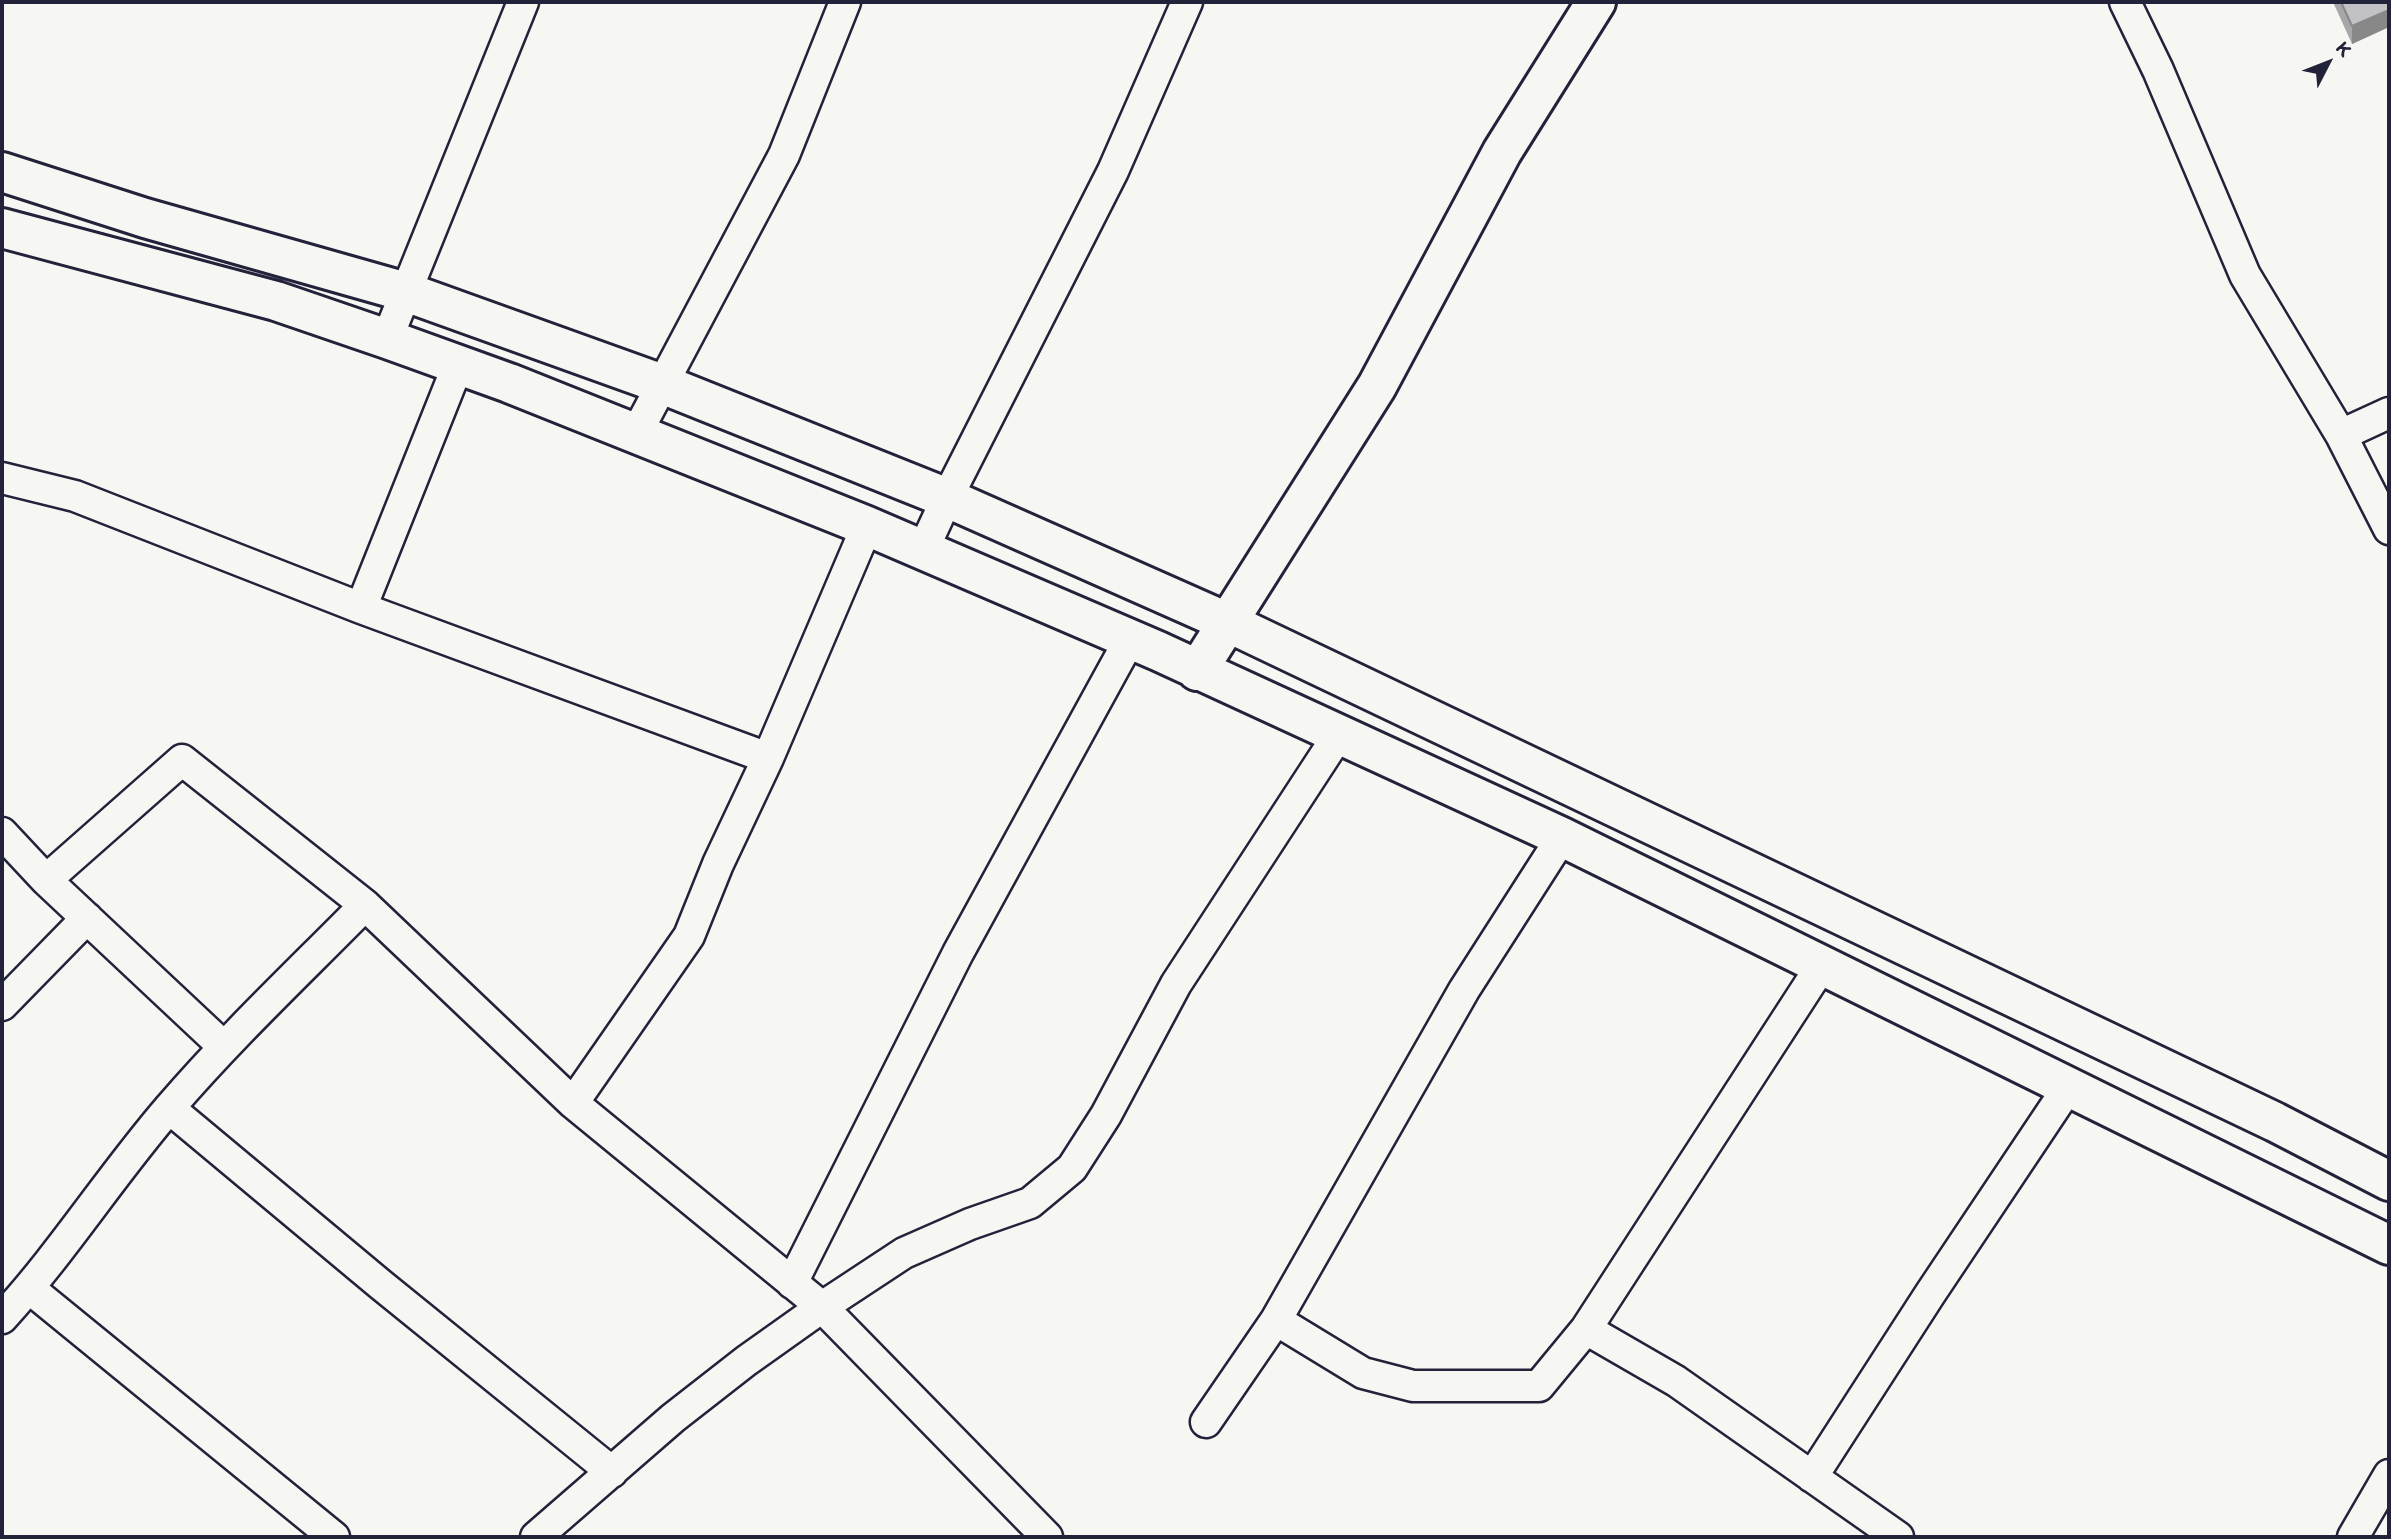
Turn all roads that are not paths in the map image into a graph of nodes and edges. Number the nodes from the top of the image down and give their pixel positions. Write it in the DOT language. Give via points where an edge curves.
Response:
graph roads {
  1 [pos="523,2"];
  2 [pos="845,2"];
  3 [pos="1187,2"];
  4 [pos="1596,2"];
  5 [pos="2125,2"];
  6 [pos="2,172"];
  7 [pos="2,228"];
  8 [pos="45,240"];
  9 [pos="2,252"];
  10 [pos="406,292"];
  11 [pos="387,339"];
  12 [pos="458,365"];
  13 [pos="662,384"];
  14 [pos="2389,413"];
  15 [pos="636,434"];
  16 [pos="2341,435"];
  17 [pos="2,478"];
  18 [pos="947,498"];
  19 [pos="867,526"];
  20 [pos="2389,529"];
  21 [pos="923,550"];
  22 [pos="361,608"];
  23 [pos="1227,622"];
  24 [pos="1130,639"];
  25 [pos="1197,671"];
  26 [pos="1339,734"];
  27 [pos="768,758"];
  28 [pos="2,833"];
  29 [pos="1562,837"];
  30 [pos="46,880"];
  31 [pos="365,905"];
  32 [pos="87,918"];
  33 [pos="1822,965"];
  34 [pos="2,1005"];
  35 [pos="224,1047"];
  36 [pos="2068,1086"];
  37 [pos="573,1103"];
  38 [pos="169,1108"];
  39 [pos="2389,1181"];
  40 [pos="2389,1245"];
  41 [pos="792,1283"];
  42 [pos="30,1288"];
  43 [pos="822,1307"];
  44 [pos="2,1318"];
  45 [pos="1276,1320"];
  46 [pos="1586,1329"];
  47 [pos="1206,1422"];
  48 [pos="612,1472"];
  49 [pos="2389,1475"];
  50 [pos="1812,1477"];
  51 [pos="552,1532"];
  52 [pos="334,1537"];
  53 [pos="1047,1537"];
  54 [pos="1898,1537"];
  55 [pos="2353,1537"];
  1 -- 10 [label="street"];
  2 -- 13 [label="street" via="784,155"];
  3 -- 18 [label="street" via="1114,172"];
  4 -- 23 [label="main road" via="1502,152 1377,386"];
  5 -- 16 [label="street" via="2245,275"];
  6 -- 10 [label="main road"];
  7 -- 8 [label="main road"];
  8 -- 9 [label="main road"];
  8 -- 11 [label="main road" via="276,301"];
  10 -- 11 [label="street"];
  10 -- 13 [label="main road"];
  11 -- 12 [label="main road"];
  12 -- 15 [label="main road"];
  12 -- 22 [label="street"];
  13 -- 15 [label="street"];
  13 -- 18 [label="main road"];
  14 -- 16 [label="street"];
  15 -- 19 [label="main road"];
  16 -- 20 [label="street"];
  17 -- 22 [label="street" via="75,495"];
  18 -- 21 [label="street"];
  18 -- 23 [label="main road"];
  19 -- 21 [label="main road"];
  19 -- 27 [label="street"];
  21 -- 24 [label="main road"];
  22 -- 27 [label="street"];
  23 -- 25 [label="main road"];
  23 -- 39 [label="main road" via="2276,1122"];
  24 -- 25 [label="main road"];
  24 -- 41 [label="street" via="958,953"];
  25 -- 26 [label="main road"];
  26 -- 29 [label="main road"];
  26 -- 43 [label="street" via="1176,984 1106,1115 1072,1168 1030,1202 904,1253"];
  27 -- 37 [label="street" via="689,936"];
  28 -- 30 [label="street"];
  29 -- 33 [label="main road"];
  29 -- 45 [label="street" via="1464,990"];
  30 -- 31 [label="street" via="181,760"];
  30 -- 32 [label="street"];
  31 -- 35 [label="street"];
  31 -- 37 [label="street"];
  32 -- 34 [label="street"];
  32 -- 35 [label="street"];
  33 -- 36 [label="main road"];
  33 -- 46 [label="street"];
  35 -- 38 [label="street"];
  36 -- 40 [label="main road"];
  36 -- 50 [label="street"];
  37 -- 41 [label="street"];
  38 -- 42 [label="street"];
  38 -- 48 [label="street"];
  41 -- 43 [label="street"];
  42 -- 44 [label="street"];
  42 -- 52 [label="street"];
  43 -- 48 [label="street" via="715,1385"];
  43 -- 53 [label="street"];
  45 -- 46 [label="street" via="1363,1373 1413,1386 1539,1386"];
  45 -- 47 [label="street"];
  46 -- 50 [label="street" via="1676,1381"];
  48 -- 51 [label="street"];
  49 -- 55 [label="street"];
  50 -- 54 [label="street"];
}
